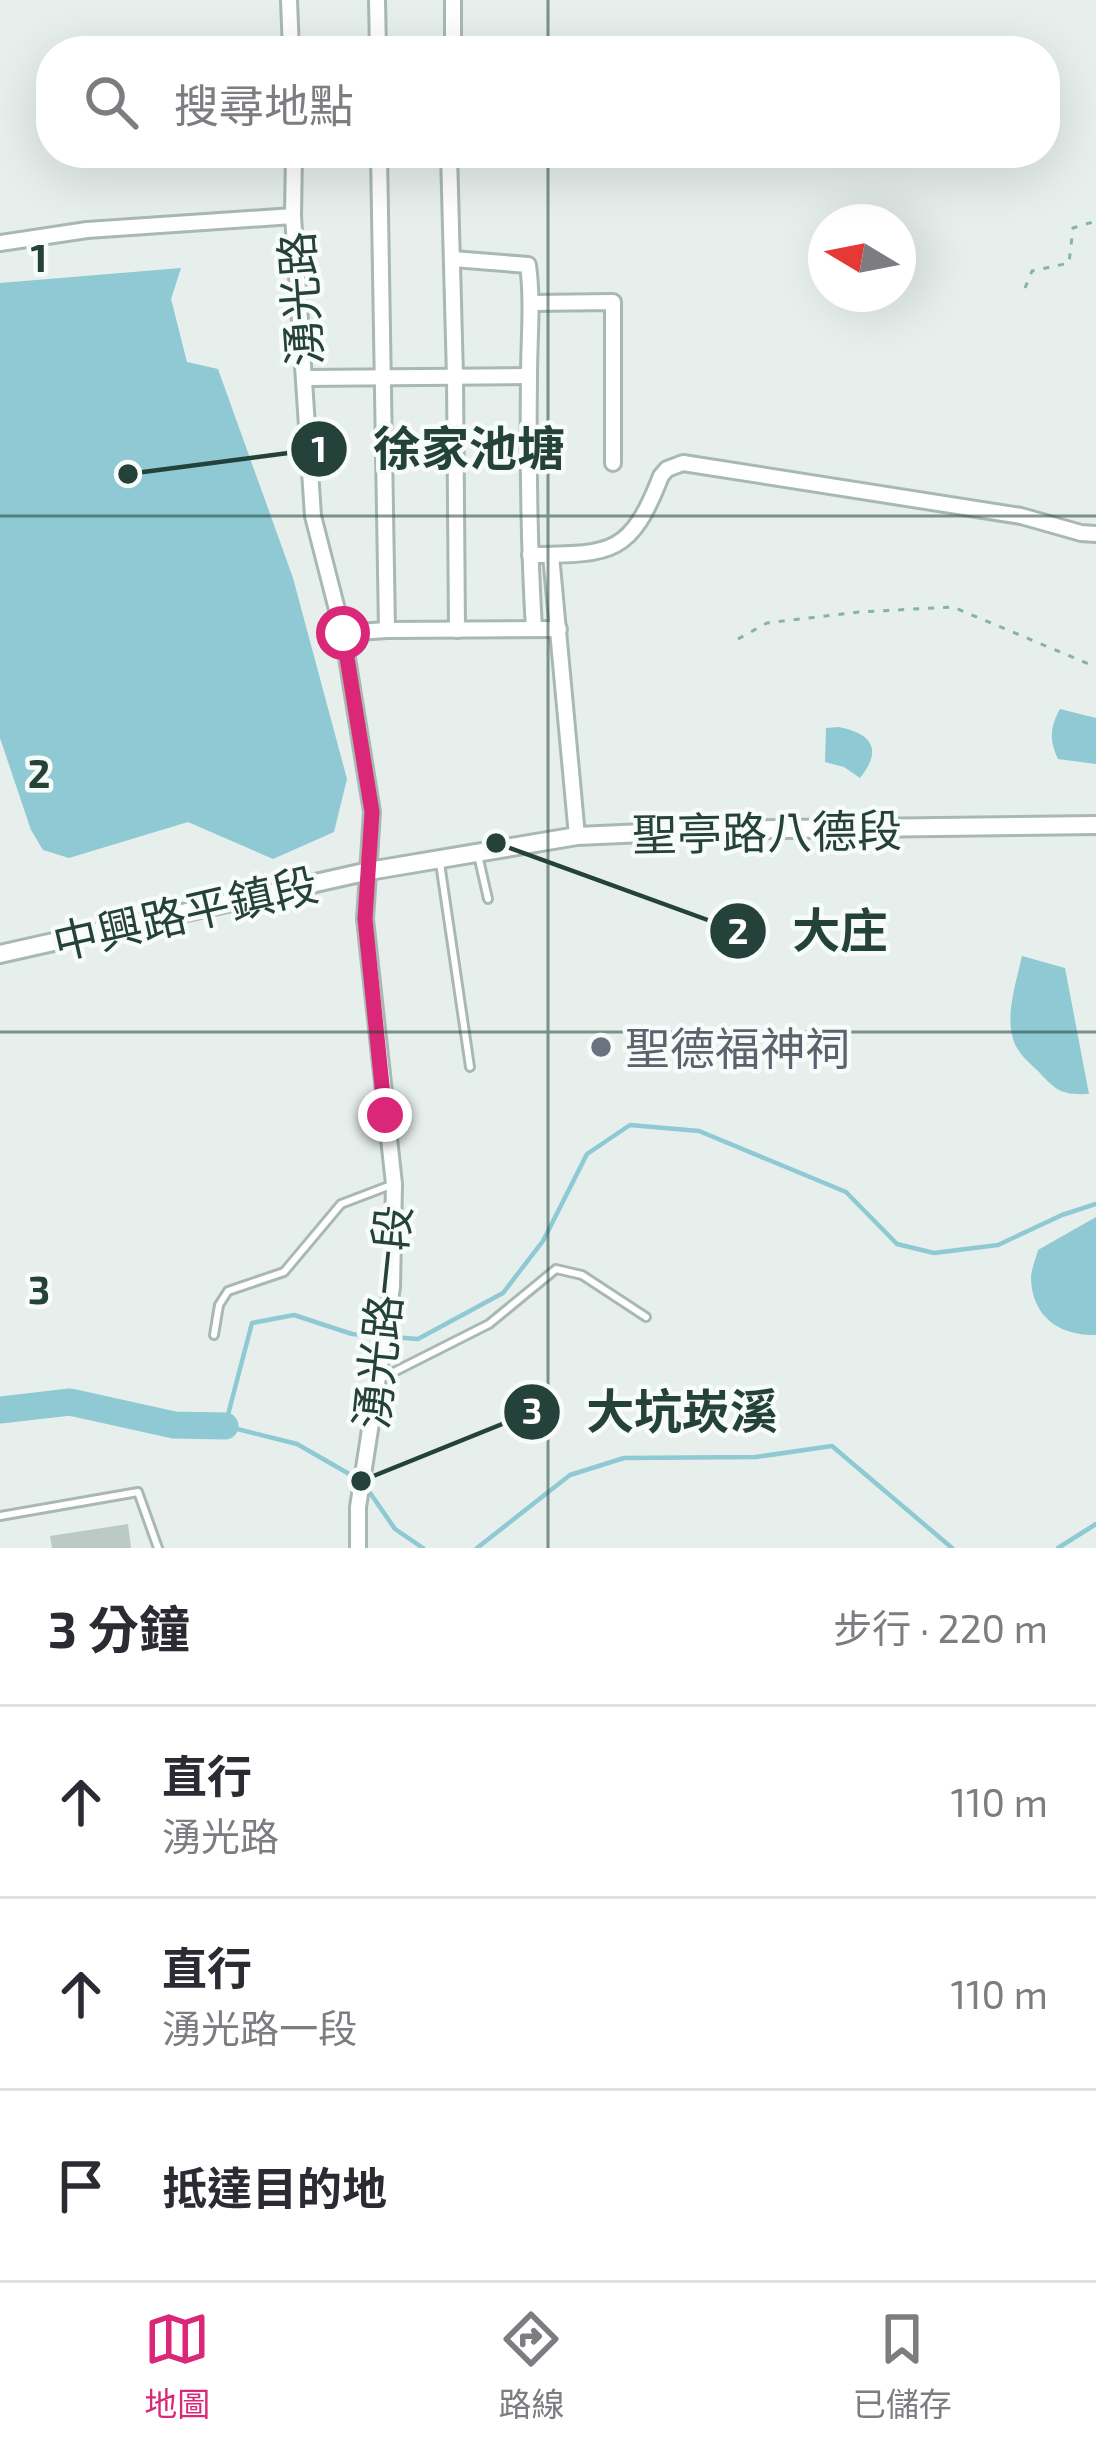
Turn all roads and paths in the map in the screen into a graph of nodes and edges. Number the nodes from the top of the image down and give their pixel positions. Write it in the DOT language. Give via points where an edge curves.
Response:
graph roads {
  1 [pos="289,0"];
  2 [pos="377,0"];
  3 [pos="453,0"];
  4 [pos="290,36"];
  5 [pos="378,36"];
  6 [pos="453,36"];
  7 [pos="294,168"];
  8 [pos="379,168"];
  9 [pos="450,168"];
  10 [pos="293,216"];
  11 [pos="1096,221"];
  12 [pos="0,243"];
  13 [pos="453,260"];
  14 [pos="1025,288"];
  15 [pos="531,303"];
  16 [pos="529,376"];
  17 [pos="455,377"];
  18 [pos="304,378"];
  19 [pos="384,378"];
  20 [pos="613,463"];
  21 [pos="1096,534"];
  22 [pos="530,555"];
  23 [pos="551,555"];
  24 [pos="534,629"];
  25 [pos="559,629"];
  26 [pos="386,630"];
  27 [pos="457,630"];
  28 [pos="343,633"];
  29 [pos="738,639"];
  30 [pos="1096,667"];
  31 [pos="1096,825"];
  32 [pos="577,836"];
  33 [pos="478,852"];
  34 [pos="439,860"];
  35 [pos="369,871"];
  36 [pos="488,898"];
  37 [pos="0,953"];
  38 [pos="470,1067"];
  39 [pos="394,1184"];
  40 [pos="646,1317"];
  41 [pos="214,1335"];
  42 [pos="378,1380"];
  43 [pos="0,1516"];
  44 [pos="158,1548"];
  45 [pos="358,1548"];
  1 -- 4 [label="street"];
  2 -- 5 [label="street"];
  3 -- 6 [label="street"];
  7 -- 10 [label="street, 湧光路"];
  8 -- 19 [label="street"];
  9 -- 13 [label="street"];
  10 -- 12 [label="street"];
  10 -- 18 [label="street, 湧光路"];
  11 -- 14 [label="path" via="1072,228 1069,263 1032,271"];
  13 -- 15 [label="street" via="528,265"];
  13 -- 17 [label="street"];
  15 -- 16 [label="street"];
  15 -- 20 [label="street" via="613,302"];
  16 -- 17 [label="street"];
  16 -- 22 [label="street"];
  17 -- 19 [label="street"];
  17 -- 27 [label="street"];
  18 -- 19 [label="street"];
  18 -- 28 [label="street, 湧光路" via="313,516"];
  19 -- 26 [label="street"];
  21 -- 23 [label="street" via="1021,515 683,463 661,476 634,532 602,552"];
  22 -- 23 [label="street"];
  22 -- 24 [label="street"];
  23 -- 25 [label="street"];
  24 -- 25 [label="street"];
  24 -- 27 [label="street"];
  25 -- 32 [label="street"];
  26 -- 27 [label="street"];
  26 -- 28 [label="street"];
  28 -- 35 [label="street, 湧光路" via="372,812"];
  29 -- 30 [label="path" via="767,623 953,608"];
  31 -- 32 [label="street, 聖亭路八德段"];
  32 -- 33 [label="street, 聖亭路八德段"];
  33 -- 34 [label="street, 聖亭路八德段"];
  33 -- 36 [label="lane"];
  34 -- 35 [label="street, 聖亭路八德段"];
  34 -- 38 [label="lane"];
  35 -- 37 [label="street, 中興路平鎮段"];
  35 -- 39 [label="street, 湧光路一段" via="365,919"];
  39 -- 41 [label="lane" via="341,1204 284,1272 228,1291"];
  39 -- 42 [label="street, 湧光路一段" via="392,1287"];
  40 -- 42 [label="lane" via="582,1274 556,1269 489,1324"];
  42 -- 45 [label="street, 湧光路一段"];
  43 -- 44 [label="lane" via="138,1492"];
}
